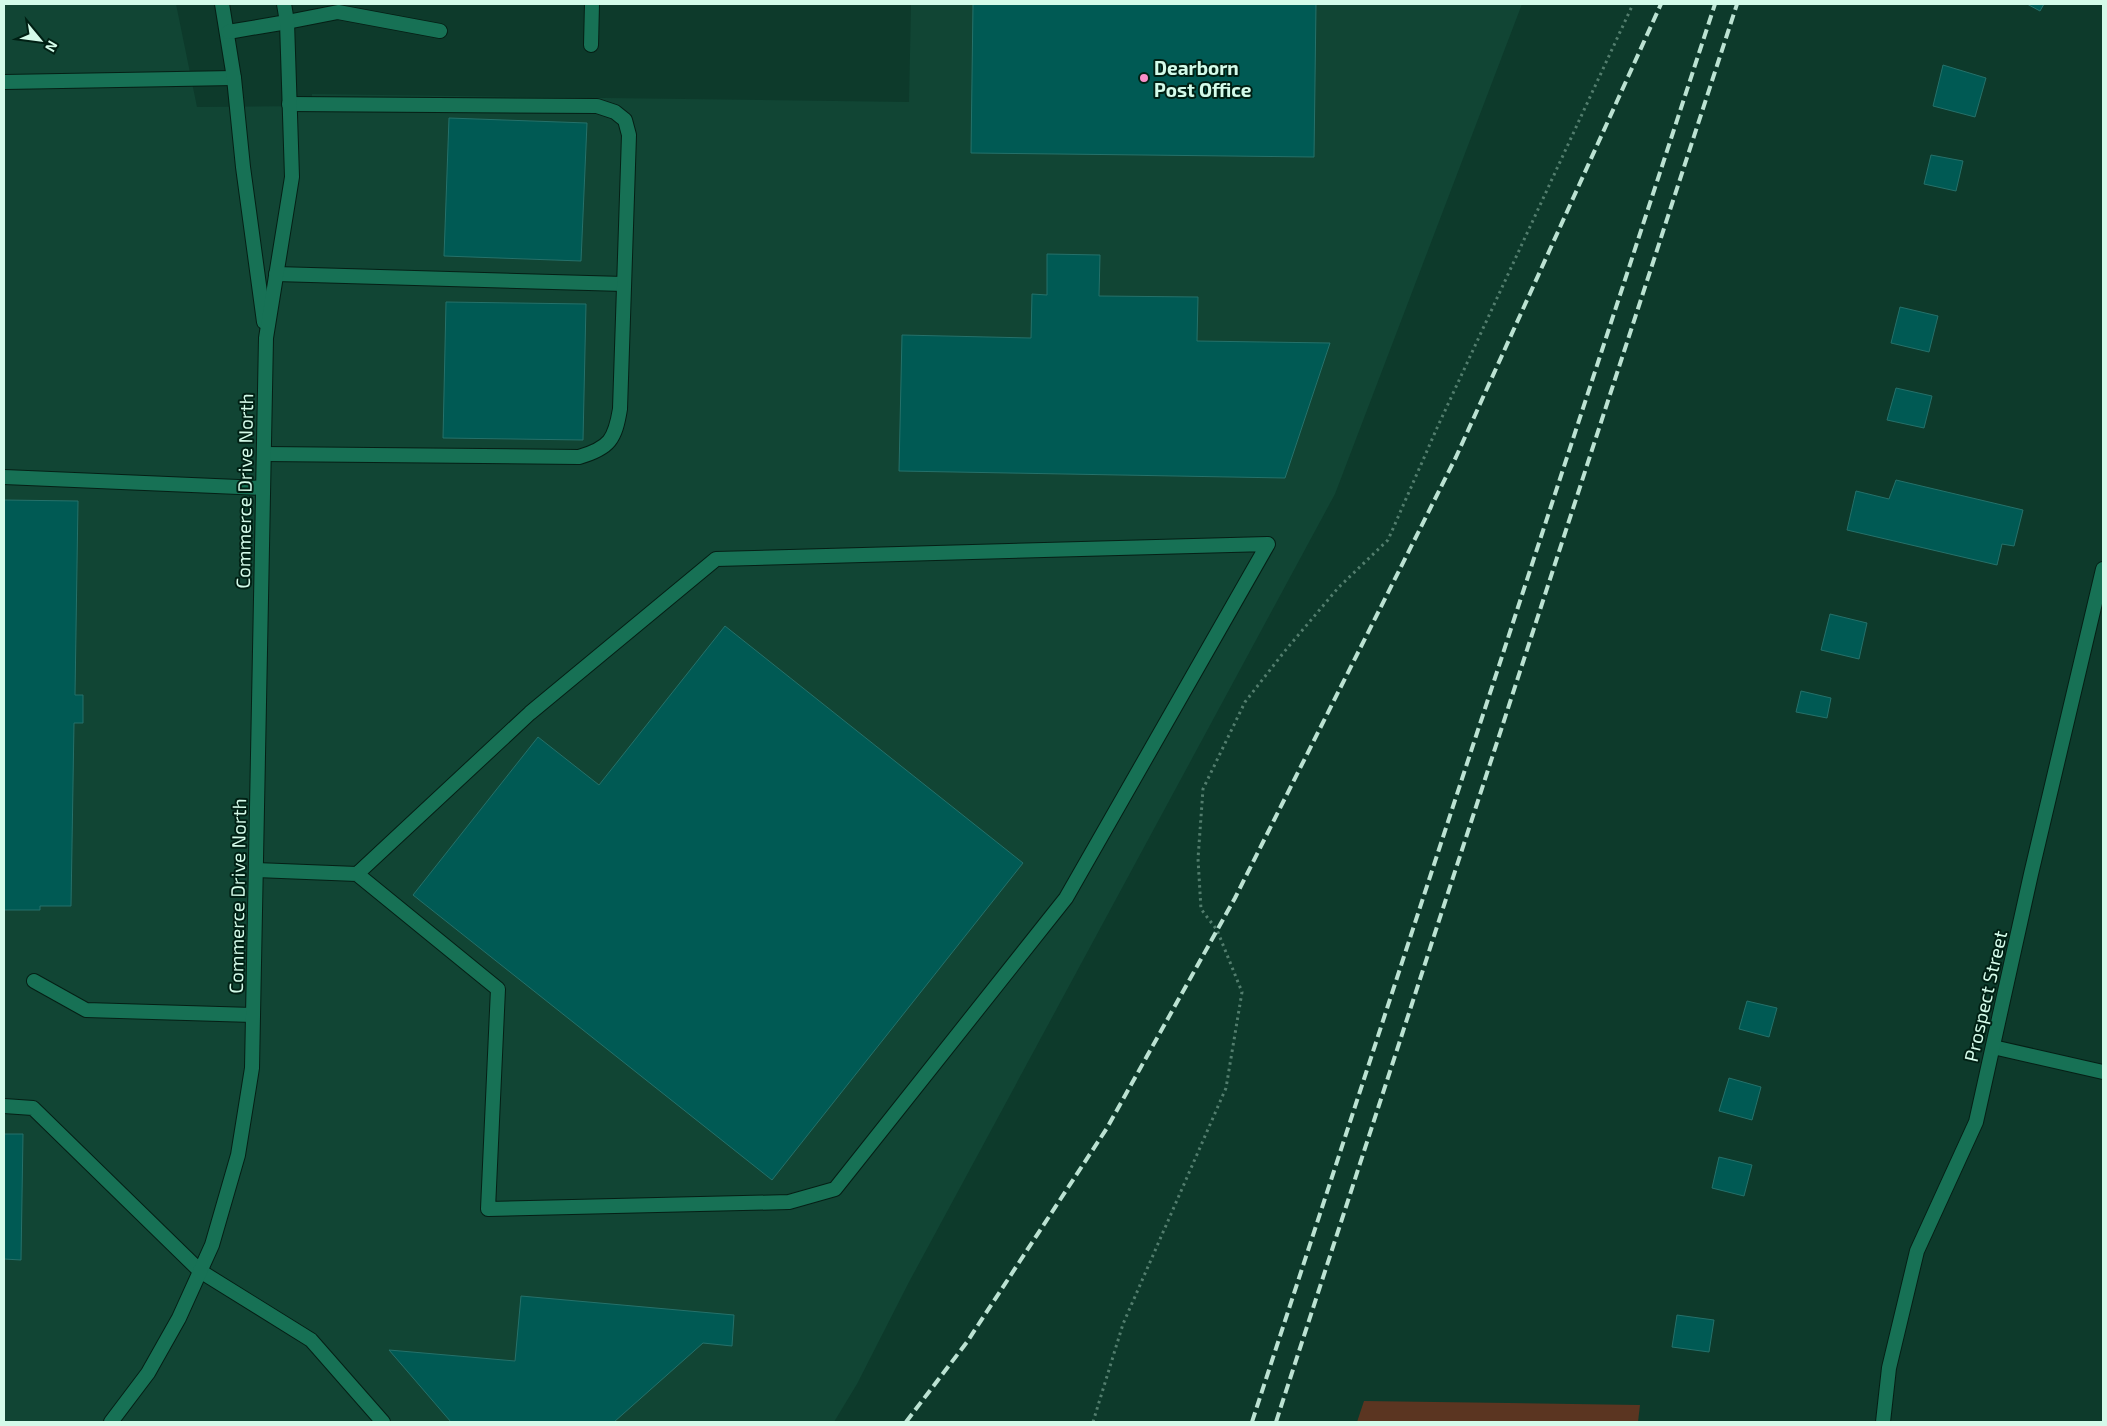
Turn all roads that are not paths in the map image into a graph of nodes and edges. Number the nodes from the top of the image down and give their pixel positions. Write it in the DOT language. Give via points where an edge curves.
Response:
graph roads {
  1 [pos="222,4"];
  2 [pos="284,4"];
  3 [pos="592,4"];
  4 [pos="287,22"];
  5 [pos="440,31"];
  6 [pos="228,32"];
  7 [pos="591,46"];
  8 [pos="234,78"];
  9 [pos="4,82"];
  10 [pos="289,104"];
  11 [pos="276,274"];
  12 [pos="624,284"];
  13 [pos="266,338"];
  14 [pos="264,454"];
  15 [pos="4,477"];
  16 [pos="263,488"];
  17 [pos="2103,569"];
  18 [pos="256,870"];
  19 [pos="357,874"];
  20 [pos="34,981"];
  21 [pos="253,1015"];
  22 [pos="1993,1046"];
  23 [pos="2103,1072"];
  24 [pos="4,1106"];
  25 [pos="200,1271"];
  26 [pos="111,1422"];
  27 [pos="383,1422"];
  28 [pos="1883,1422"];
  1 -- 6 [label="street, Commerce Drive North"];
  2 -- 4 [label="street, Commerce Drive North"];
  3 -- 7 [label="street"];
  4 -- 5 [label="street" via="338,12"];
  4 -- 6 [label="street"];
  4 -- 10 [label="street, Commerce Drive North"];
  6 -- 8 [label="street, Commerce Drive North"];
  8 -- 9 [label="street"];
  8 -- 13 [label="street, Commerce Drive North"];
  10 -- 11 [label="street, Commerce Drive North" via="292,176"];
  10 -- 12 [label="street" via="596,106 614,112 625,120 628,135"];
  11 -- 12 [label="street"];
  11 -- 13 [label="street, Commerce Drive North"];
  12 -- 14 [label="street" via="620,408 616,431 597,452 579,457"];
  13 -- 14 [label="street, Commerce Drive North"];
  14 -- 16 [label="street, Commerce Drive North"];
  15 -- 16 [label="street"];
  16 -- 18 [label="street, Commerce Drive North"];
  17 -- 22 [label="street, Prospect Street"];
  18 -- 19 [label="street"];
  18 -- 21 [label="street, Commerce Drive North"];
  19 -- 19 [label="street" via="530,713 716,559 1268,544 1066,898 835,1188 790,1202 488,1209 498,989"];
  20 -- 21 [label="street" via="86,1010"];
  21 -- 25 [label="street, Commerce Drive North" via="252,1068 238,1155 212,1245"];
  22 -- 23 [label="street"];
  22 -- 28 [label="street, Prospect Street" via="1976,1122 1917,1251 1889,1368"];
  24 -- 25 [label="street" via="33,1108"];
  25 -- 26 [label="street, Commerce Drive North" via="179,1318 148,1373"];
  25 -- 27 [label="street" via="311,1340"];
}
